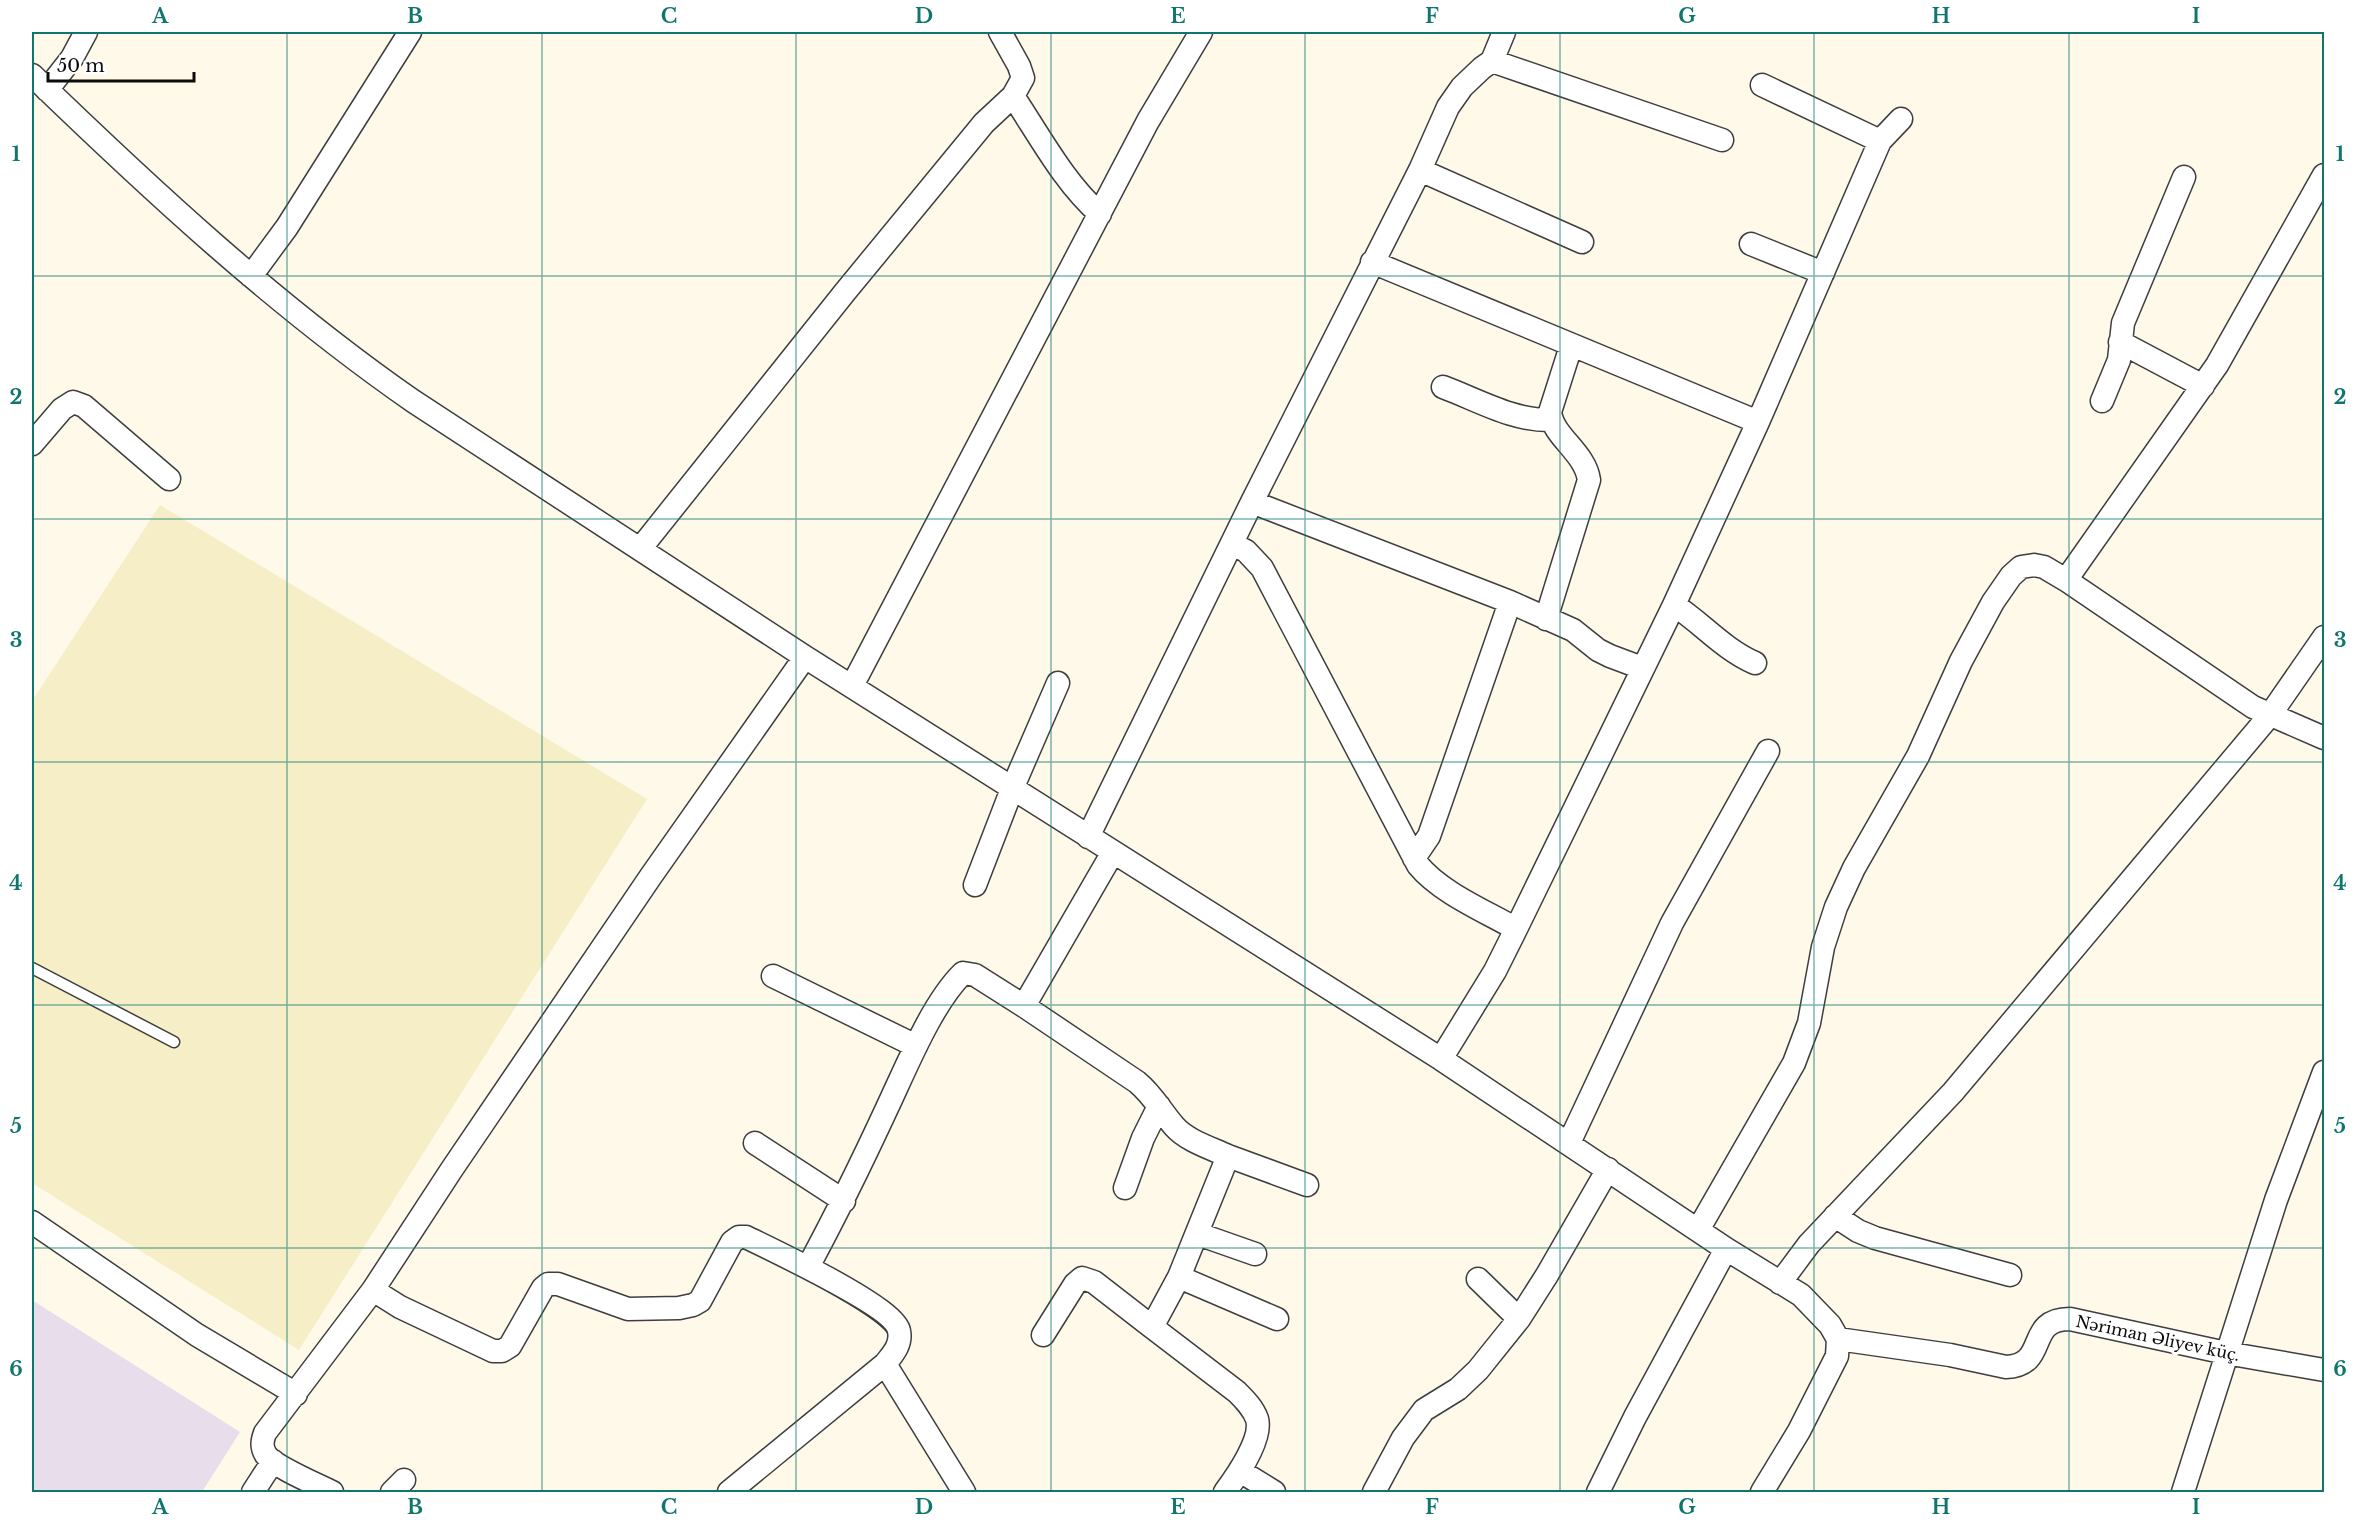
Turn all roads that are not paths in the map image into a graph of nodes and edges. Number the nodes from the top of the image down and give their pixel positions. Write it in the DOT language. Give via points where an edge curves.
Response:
graph roads {
  1 [pos="86,32"];
  2 [pos="410,32"];
  3 [pos="1000,32"];
  4 [pos="1201,32"];
  5 [pos="1504,32"];
  6 [pos="1492,61"];
  7 [pos="39,82"];
  8 [pos="1762,85"];
  9 [pos="1013,96"];
  10 [pos="1901,119"];
  11 [pos="1722,140"];
  12 [pos="1880,141"];
  13 [pos="1420,170"];
  14 [pos="2325,176"];
  15 [pos="2184,177"];
  16 [pos="1100,214"];
  17 [pos="1582,242"];
  18 [pos="1751,244"];
  19 [pos="1372,262"];
  20 [pos="1823,273"];
  21 [pos="251,276"];
  22 [pos="2120,342"];
  23 [pos="1571,346"];
  24 [pos="2203,386"];
  25 [pos="1443,387"];
  26 [pos="2102,401"];
  27 [pos="1551,420"];
  28 [pos="1758,422"];
  29 [pos="32,444"];
  30 [pos="169,479"];
  31 [pos="1252,502"];
  32 [pos="1232,544"];
  33 [pos="640,549"];
  34 [pos="2066,580"];
  35 [pos="1510,602"];
  36 [pos="1674,605"];
  37 [pos="1546,619"];
  38 [pos="2325,637"];
  39 [pos="805,657"];
  40 [pos="1755,663"];
  41 [pos="1642,668"];
  42 [pos="1058,683"];
  43 [pos="852,686"];
  44 [pos="2270,716"];
  45 [pos="2325,738"];
  46 [pos="1768,751"];
  47 [pos="1012,789"];
  48 [pos="1088,837"];
  49 [pos="1113,852"];
  50 [pos="1413,858"];
  51 [pos="975,885"];
  52 [pos="1516,929"];
  53 [pos="32,968"];
  54 [pos="773,976"];
  55 [pos="1024,1006"];
  56 [pos="174,1042"];
  57 [pos="916,1046"];
  58 [pos="1441,1059"];
  59 [pos="2325,1072"];
  60 [pos="1159,1106"];
  61 [pos="754,1143"];
  62 [pos="1569,1143"];
  63 [pos="1228,1156"];
  64 [pos="1608,1169"];
  65 [pos="1307,1185"];
  66 [pos="1125,1188"];
  67 [pos="844,1201"];
  68 [pos="1835,1216"];
  69 [pos="32,1222"];
  70 [pos="1698,1230"];
  71 [pos="1198,1234"];
  72 [pos="1726,1249"];
  73 [pos="1255,1254"];
  74 [pos="808,1267"];
  75 [pos="2010,1275"];
  76 [pos="1179,1277"];
  77 [pos="1478,1279"];
  78 [pos="1780,1283"];
  79 [pos="373,1290"];
  80 [pos="1277,1319"];
  81 [pos="1519,1319"];
  82 [pos="1152,1327"];
  83 [pos="1043,1335"];
  84 [pos="1838,1340"];
  85 [pos="2226,1353"];
  86 [pos="885,1365"];
  87 [pos="2325,1370"];
  88 [pos="296,1394"];
  89 [pos="273,1461"];
  90 [pos="1240,1471"];
  91 [pos="253,1492"];
  92 [pos="332,1492"];
  93 [pos="729,1492"];
  94 [pos="964,1492"];
  95 [pos="1225,1492"];
  96 [pos="1274,1492"];
  97 [pos="1374,1492"];
  98 [pos="1598,1492"];
  99 [pos="1762,1492"];
  100 [pos="2183,1492"];
  1 -- 7 [label="street" via="72,58"];
  2 -- 21 [label="street" via="287,227"];
  3 -- 9 [label="street" via="1023,78"];
  4 -- 16 [label="street" via="1148,121"];
  5 -- 6 [label="street"];
  6 -- 11 [label="street"];
  6 -- 13 [label="street" via="1462,87 1448,107"];
  7 -- 21 [label="street" via="120,161"];
  8 -- 12 [label="street"];
  9 -- 16 [label="street" via="1075,188"];
  9 -- 33 [label="street" via="969,141"];
  10 -- 12 [label="street"];
  12 -- 20 [label="street"];
  13 -- 17 [label="street"];
  13 -- 19 [label="street"];
  14 -- 24 [label="street"];
  15 -- 22 [label="street" via="2122,323"];
  16 -- 43 [label="street"];
  18 -- 20 [label="street"];
  19 -- 23 [label="street"];
  19 -- 31 [label="street"];
  20 -- 28 [label="street"];
  21 -- 33 [label="street" via="358,362"];
  22 -- 24 [label="street"];
  22 -- 26 [label="street" via="2119,360"];
  23 -- 27 [label="street" via="1550,412"];
  23 -- 28 [label="street"];
  24 -- 34 [label="street"];
  25 -- 27 [label="street" via="1517,416"];
  27 -- 37 [label="street" via="1581,458 1589,480"];
  28 -- 36 [label="street"];
  29 -- 30 [label="street" via="73,402 84,406"];
  31 -- 32 [label="street"];
  31 -- 35 [label="street"];
  32 -- 48 [label="street"];
  32 -- 50 [label="street" via="1246,551 1262,568"];
  33 -- 39 [label="street"];
  34 -- 44 [label="street"];
  34 -- 70 [label="street" via="2044,567 2021,567 1993,602 1918,756 1836,907 1823,947 1809,1023 1794,1063"];
  35 -- 37 [label="street"];
  35 -- 50 [label="street" via="1430,836"];
  36 -- 40 [label="street" via="1723,645"];
  36 -- 41 [label="street"];
  37 -- 41 [label="street" via="1573,630 1604,653"];
  38 -- 44 [label="street"];
  39 -- 43 [label="street"];
  39 -- 79 [label="street" via="645,885"];
  41 -- 52 [label="street"];
  42 -- 47 [label="street"];
  43 -- 47 [label="street"];
  44 -- 45 [label="street"];
  44 -- 68 [label="street" via="1953,1092"];
  46 -- 62 [label="street" via="1672,923"];
  47 -- 48 [label="street"];
  47 -- 51 [label="street"];
  48 -- 49 [label="street"];
  49 -- 55 [label="street"];
  49 -- 58 [label="street"];
  50 -- 52 [label="street" via="1439,886"];
  52 -- 58 [label="street"];
  53 -- 56 [label="lane"];
  54 -- 57 [label="street"];
  55 -- 57 [label="street" via="975,975 963,973"];
  55 -- 60 [label="street" via="1137,1082"];
  57 -- 67 [label="street"];
  58 -- 62 [label="street"];
  59 -- 85 [label="street" via="2283,1181"];
  60 -- 63 [label="street" via="1184,1135"];
  60 -- 66 [label="street"];
  61 -- 67 [label="street"];
  62 -- 64 [label="street"];
  63 -- 65 [label="street"];
  63 -- 71 [label="street"];
  64 -- 70 [label="street"];
  64 -- 81 [label="street"];
  67 -- 74 [label="street"];
  68 -- 75 [label="street" via="1875,1238"];
  68 -- 78 [label="street"];
  69 -- 88 [label="street" via="205,1340"];
  70 -- 72 [label="street"];
  71 -- 73 [label="street"];
  71 -- 76 [label="street"];
  72 -- 78 [label="street"];
  72 -- 98 [label="street"];
  74 -- 79 [label="street" via="739,1236 700,1301 693,1305 627,1309 558,1284 548,1284 510,1346 502,1351 411,1312"];
  74 -- 86 [label="street" via="893,1320 899,1331 898,1345"];
  76 -- 80 [label="street"];
  76 -- 82 [label="street"];
  77 -- 81 [label="street"];
  78 -- 84 [label="street" via="1814,1307"];
  79 -- 88 [label="street"];
  81 -- 97 [label="street" via="1478,1370 1458,1389 1424,1410 1403,1438"];
  82 -- 83 [label="street" via="1094,1282 1082,1278"];
  82 -- 90 [label="street" via="1248,1403 1257,1421 1256,1437"];
  84 -- 85 [label="street, Nəriman Əliyev küç." via="2016,1367 2032,1356 2049,1322 2070,1319"];
  84 -- 99 [label="street" via="1832,1369"];
  85 -- 87 [label="street, Nəriman Əliyev küç."];
  85 -- 100 [label="street"];
  86 -- 93 [label="street"];
  86 -- 94 [label="street"];
  88 -- 89 [label="street" via="262,1441"];
  89 -- 91 [label="street"];
  89 -- 92 [label="street"];
  90 -- 95 [label="street"];
  90 -- 96 [label="street"];
}
